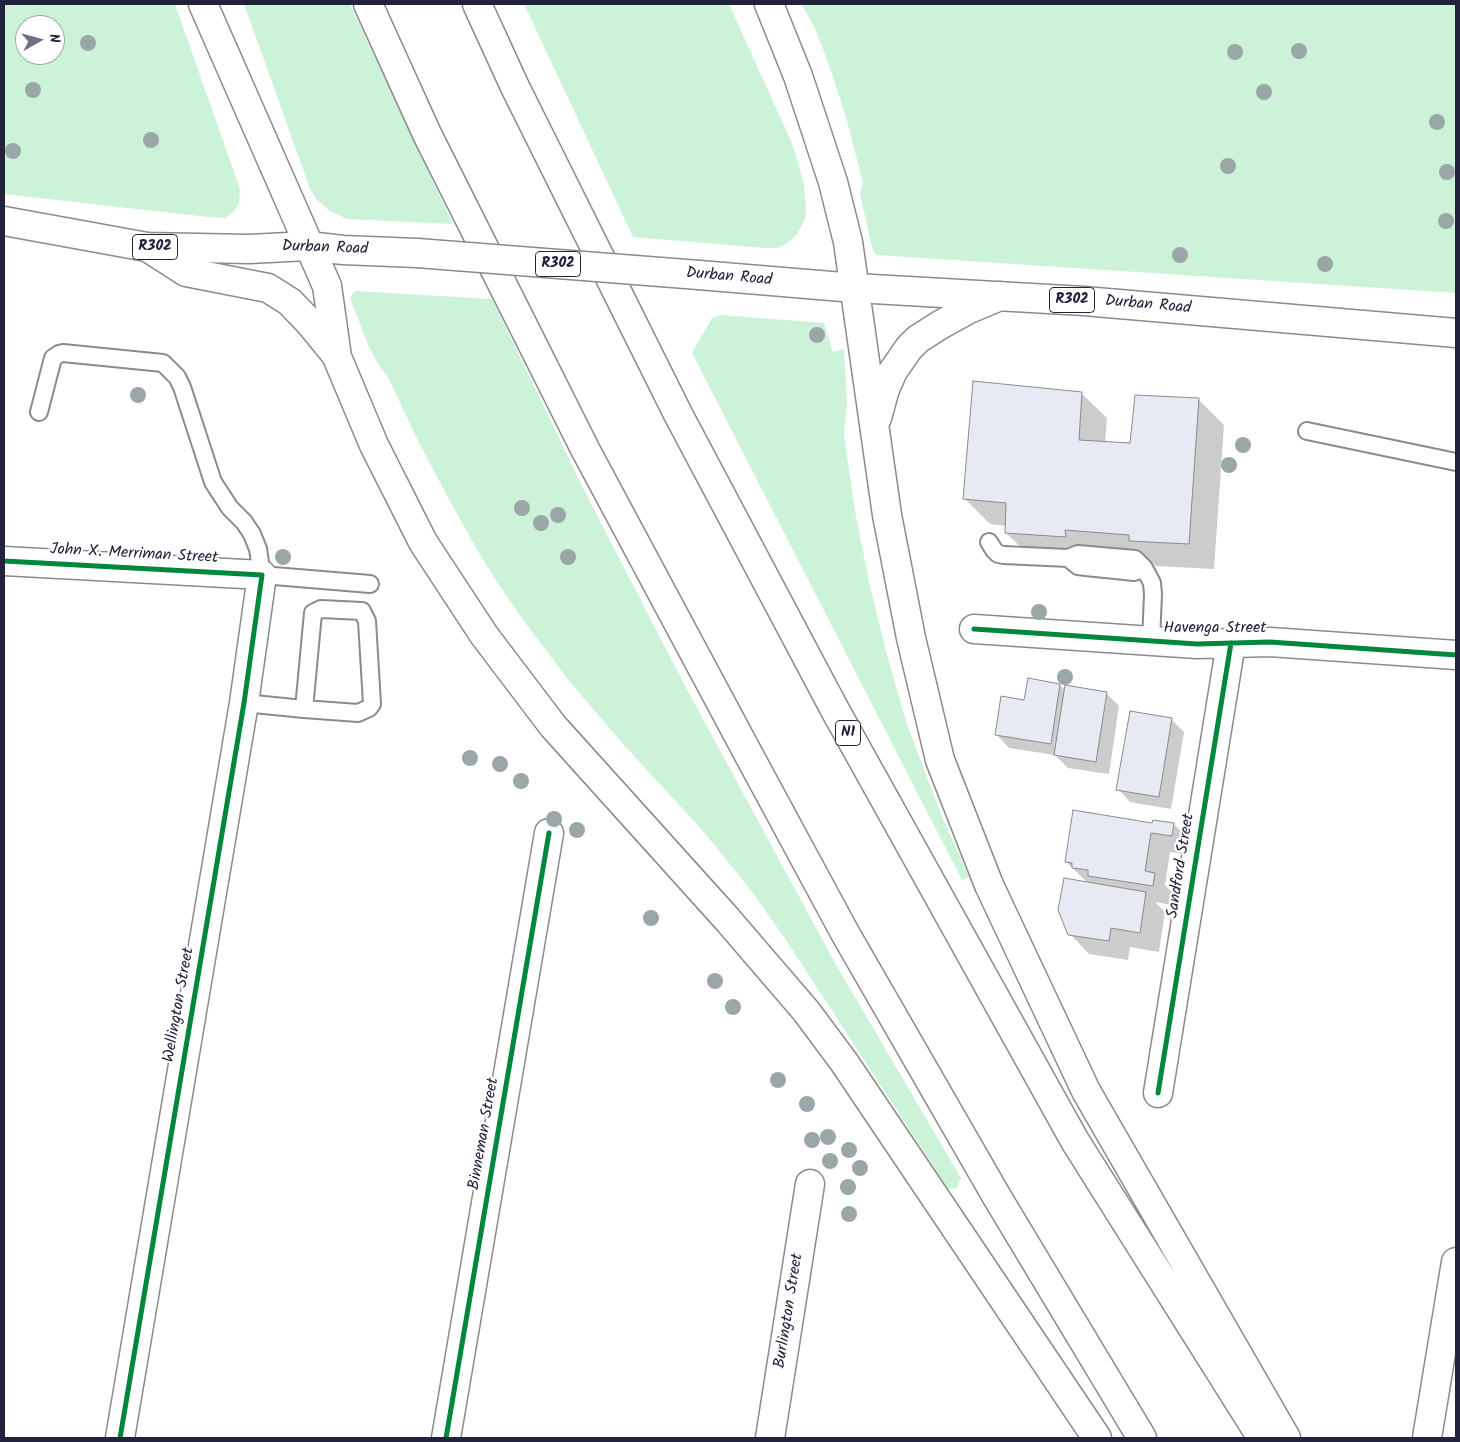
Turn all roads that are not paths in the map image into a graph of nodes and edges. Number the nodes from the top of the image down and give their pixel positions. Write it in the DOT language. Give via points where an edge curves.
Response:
graph roads {
  1 [pos="204,4"];
  2 [pos="368,4"];
  3 [pos="477,4"];
  4 [pos="769,4"];
  5 [pos="4,221"];
  6 [pos="308,246"];
  7 [pos="147,247"];
  8 [pos="855,288"];
  9 [pos="1000,296"];
  10 [pos="1456,332"];
  11 [pos="337,356"];
  12 [pos="40,412"];
  13 [pos="874,430"];
  14 [pos="1307,431"];
  15 [pos="1456,462"];
  16 [pos="989,542"];
  17 [pos="4,561"];
  18 [pos="262,575"];
  19 [pos="370,584"];
  20 [pos="974,630"];
  21 [pos="1152,641"];
  22 [pos="1231,642"];
  23 [pos="1456,655"];
  24 [pos="244,703"];
  25 [pos="304,708"];
  26 [pos="549,833"];
  27 [pos="1158,1093"];
  28 [pos="810,1184"];
  29 [pos="1456,1262"];
  30 [pos="120,1438"];
  31 [pos="446,1438"];
  32 [pos="770,1438"];
  33 [pos="1097,1438"];
  34 [pos="1142,1438"];
  35 [pos="1262,1438"];
  36 [pos="1286,1438"];
  37 [pos="1427,1438"];
  1 -- 6 [label="main road"];
  2 -- 34 [label="main road" via="427,134 585,450 765,785 845,933"];
  3 -- 35 [label="main road, N1" via="678,414 835,710 1075,1141"];
  4 -- 8 [label="main road" via="798,76 832,182 848,242"];
  5 -- 7 [label="main road, Durban Road / R302"];
  6 -- 7 [label="main road, Durban Road / R302" via="249,249"];
  6 -- 8 [label="main road, Durban Road / R302, bridge"];
  6 -- 11 [label="main road" via="327,286"];
  7 -- 11 [label="main road" via="186,272 268,288 290,302"];
  8 -- 9 [label="main road, Durban Road / R302"];
  8 -- 13 [label="main road"];
  9 -- 10 [label="main road, Durban Road / R302"];
  9 -- 13 [label="main road" via="940,325 909,348 892,371"];
  11 -- 33 [label="main road" via="374,445 423,542 484,635 553,726 728,919 806,1011 844,1062"];
  12 -- 18 [label="lane" via="54,358 59,354 163,363 182,387 213,482 252,534"];
  13 -- 36 [label="main road" via="910,638 940,760 989,885 1086,1091"];
  14 -- 15 [label="lane"];
  16 -- 21 [label="lane" via="998,554 1004,555 1068,558 1078,554 1135,559 1152,583"];
  17 -- 18 [label="main road, John X. Merriman Street"];
  18 -- 19 [label="lane, John X. Merriman Street"];
  18 -- 24 [label="main road, Wellington Street"];
  20 -- 21 [label="main road, Havenga Street"];
  21 -- 22 [label="main road, Havenga Street"];
  22 -- 23 [label="main road, Havenga Street"];
  22 -- 27 [label="main road, Sandford Street"];
  24 -- 25 [label="lane"];
  24 -- 30 [label="main road, Wellington Street"];
  25 -- 25 [label="lane" via="313,613 320,609 362,611 367,621 372,704 358,713"];
  26 -- 31 [label="main road, Binneman Street"];
  28 -- 32 [label="main road, Burlington Street"];
  29 -- 37 [label="main road"];
}
